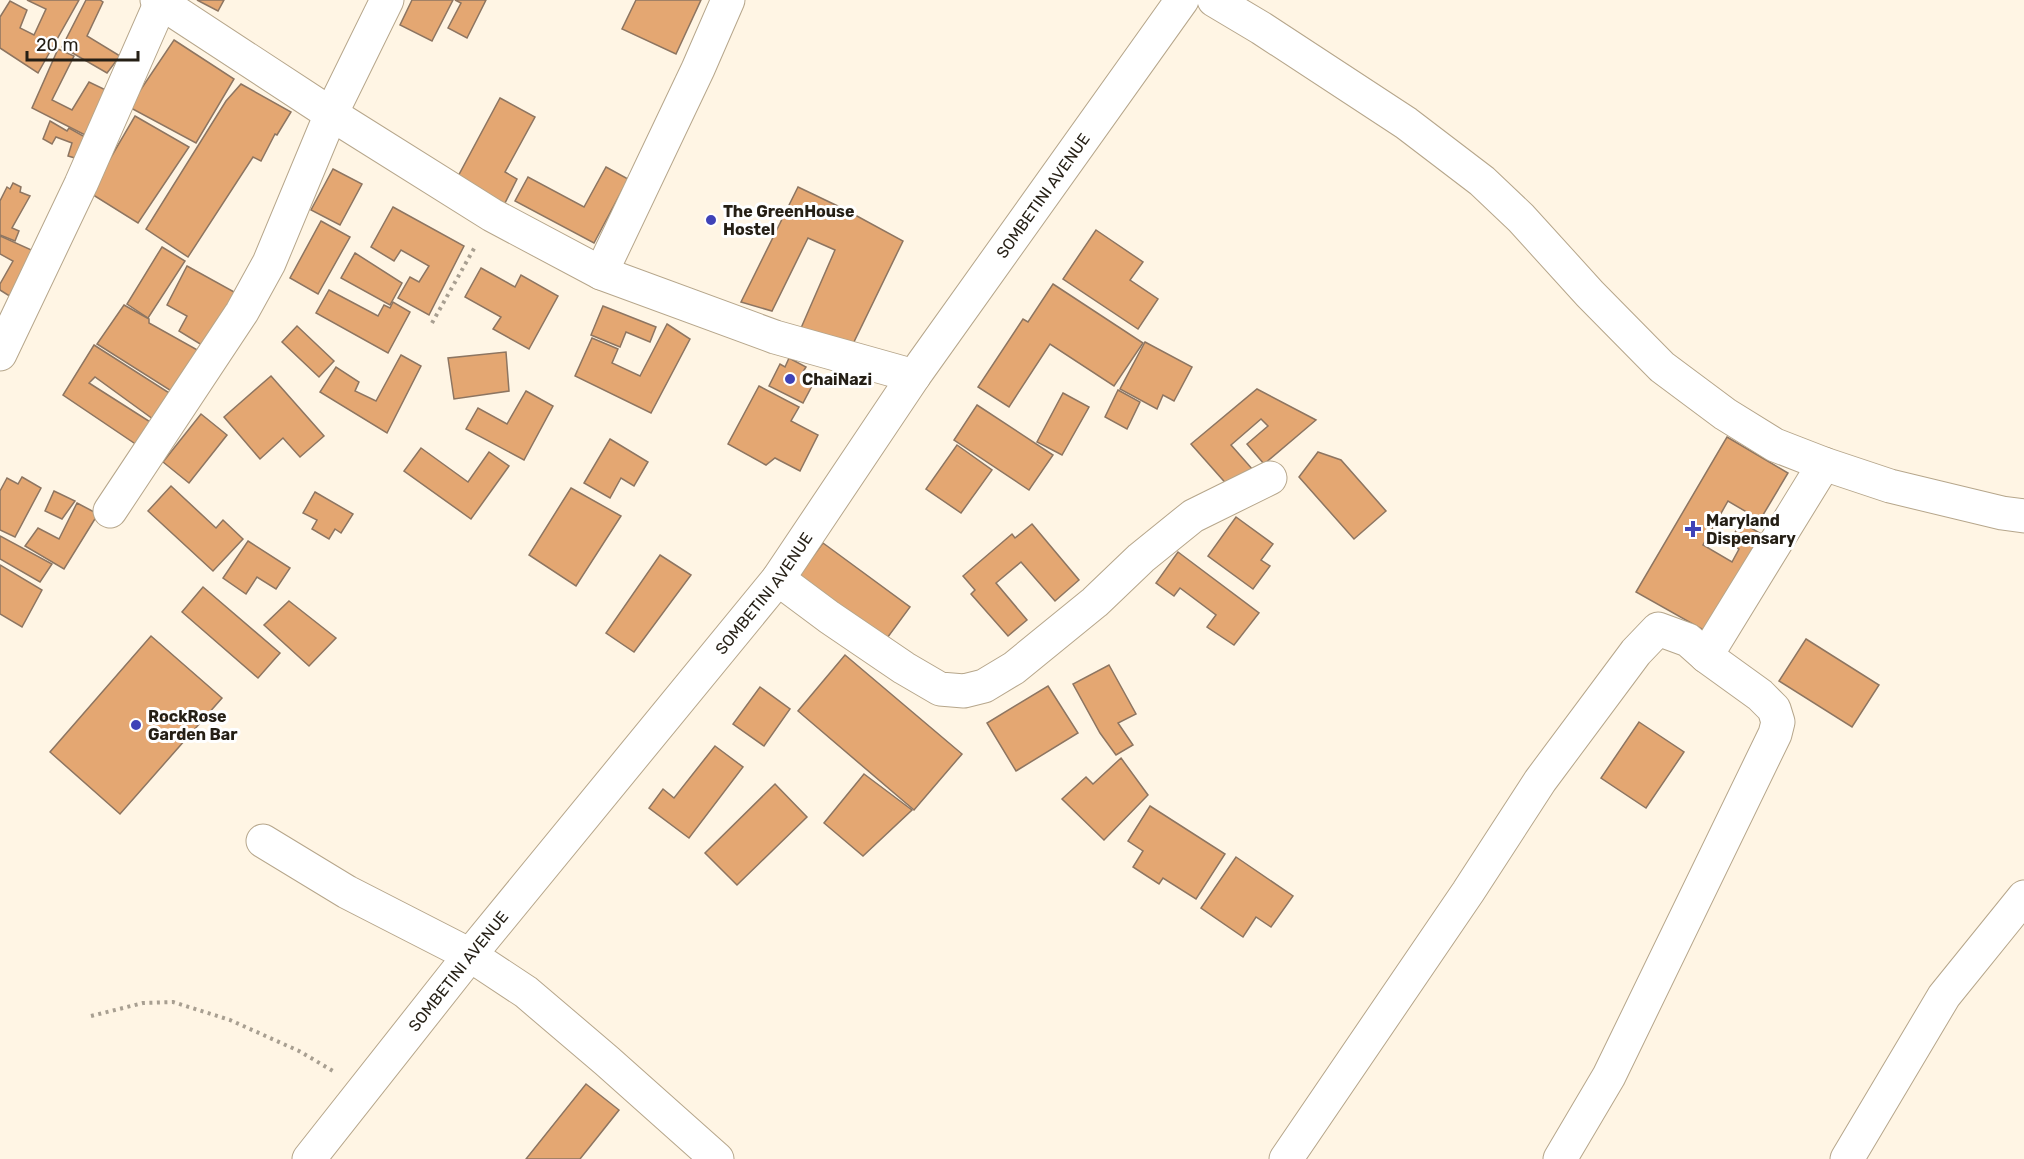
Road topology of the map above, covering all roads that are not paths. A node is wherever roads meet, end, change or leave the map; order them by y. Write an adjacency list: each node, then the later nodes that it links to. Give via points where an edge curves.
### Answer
1 (387, 0): 6 (street)
2 (728, 0): 7 (street)
3 (1182, 0): 9 (street, SOMBETINI AVENUE)
4 (1214, 0): 10 (street, via 1406,123 1482,181 1671,373 1775,445)
5 (159, 1): 6 (street); 8 (street, via 81,184)
6 (331, 114): 7 (street, via 492,215); 12 (street, via 269,263 242,312)
7 (601, 273): 9 (street, via 775,337)
8 (0, 354)
9 (914, 376): 14 (street, SOMBETINI AVENUE)
10 (1824, 464): 13 (street, via 1890,486); 15 (street)
11 (1270, 478): 14 (street, via 1193,516 1014,668 984,686 964,691 940,689 904,668)
12 (110, 511)
13 (2024, 516)
14 (778, 579): 18 (street, SOMBETINI AVENUE)
15 (1706, 656): 21 (street, via 1688,640 1668,631 1658,629 1646,639 1540,781); 22 (street, via 1774,708 1778,722 1775,734 1609,1076)
16 (263, 841): 18 (street, via 347,892)
17 (2024, 897): 23 (street, via 1944,996)
18 (470, 955): 19 (street, SOMBETINI AVENUE); 20 (street, via 526,992)
19 (309, 1159)
20 (717, 1159)
21 (1286, 1159)
22 (1560, 1159)
23 (1847, 1159)

